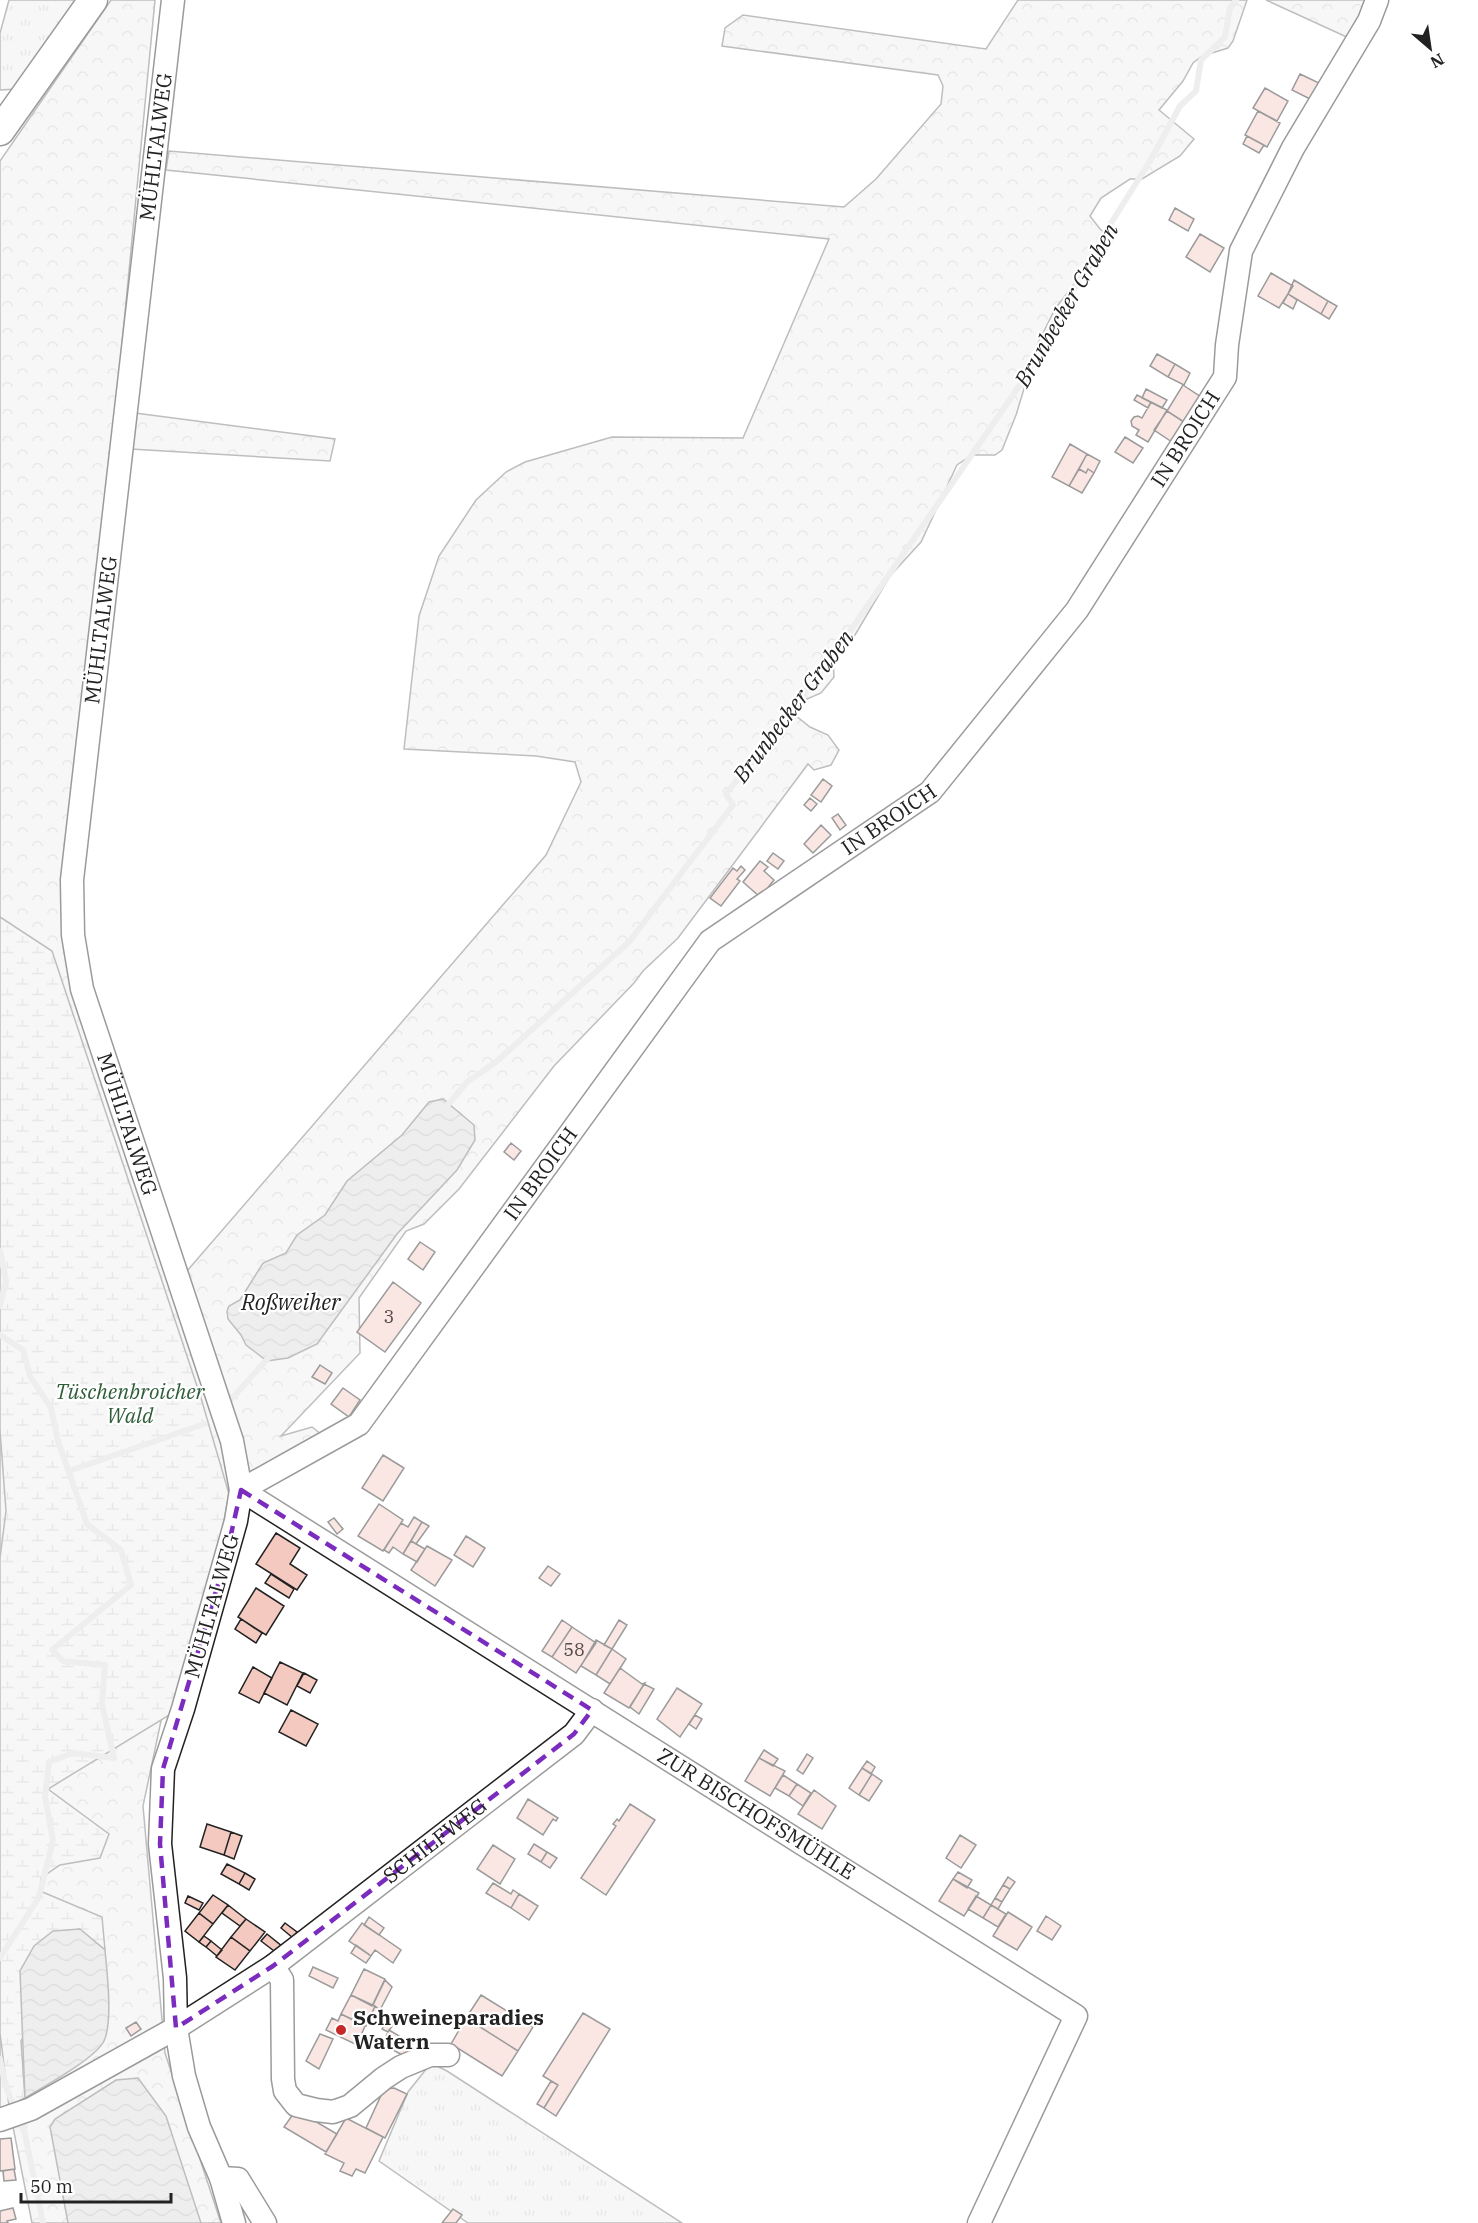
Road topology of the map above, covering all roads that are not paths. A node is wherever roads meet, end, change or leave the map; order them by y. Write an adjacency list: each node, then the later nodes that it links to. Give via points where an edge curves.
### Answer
1 (93, 0): 4 (main road)
2 (173, 0): 5 (street, MÜHLTALWEG, via 72,880 73,935 81,990 232,1441)
3 (1373, 10): 5 (street, IN BROICH, via 1293,148 1241,251 1226,377 1077,610 930,792 710,941 360,1424)
4 (3, 121)
5 (241, 1490): 6 (street, ZUR BISCHOFSMÜHLE); 8 (street, MÜHLTALWEG, via 225,1561 163,1769 160,1844 175,1978)
6 (592, 1710): 7 (street, SCHILFWEG, via 574,1734); 14 (street, ZUR BISCHOFSMÜHLE, via 1076,2016)
7 (273, 1966): 8 (street, SCHILFWEG); 9 (street, via 282,1980 283,2079 285,2091 296,2104 333,2112 350,2106 401,2067 430,2055)
8 (176, 2028): 10 (street, SCHILFWEG, via 31,2109); 11 (street, MÜHLTALWEG, via 199,2127)
9 (448, 2055)
10 (4, 2119)
11 (221, 2178): 12 (street, MÜHLTALWEG); 13 (street, via 238,2179)
12 (234, 2223)
13 (265, 2223)
14 (979, 2223)

